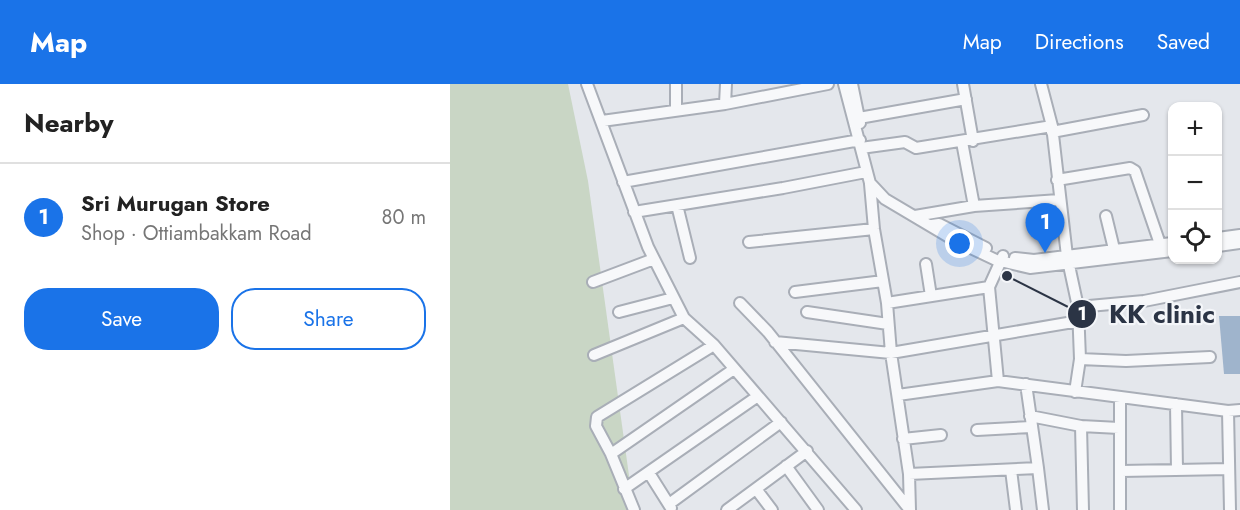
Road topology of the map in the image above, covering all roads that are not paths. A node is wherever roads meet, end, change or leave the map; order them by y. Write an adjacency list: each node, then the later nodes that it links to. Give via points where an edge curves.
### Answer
1 (587, 84): 15 (street)
2 (676, 84): 12 (street)
3 (726, 84): 11 (street)
4 (828, 84): 9 (street)
5 (844, 84): 18 (street)
6 (852, 84): 14 (street)
7 (963, 84): 10 (street)
8 (1041, 84): 16 (street)
9 (793, 87): 11 (street)
10 (966, 99): 14 (street); 17 (street)
11 (725, 104): 12 (street)
12 (676, 110): 15 (street)
13 (1143, 115): 16 (street)
14 (859, 118): 18 (street)
15 (602, 121): 21 (street)
16 (1052, 129): 17 (street); 20 (street)
17 (968, 141): 18 (street, via 916,148 905,142); 25 (street)
18 (860, 142): 19 (street); 21 (street)
19 (866, 171): 22 (street); 24 (street)
20 (1057, 180): 23 (street); 35 (street, via 1130,168 1135,171)
21 (622, 182): 26 (street)
22 (870, 183): 27 (street, via 885,198); 29 (street)
23 (1059, 200): 25 (street); 42 (street)
24 (676, 205): 26 (street); 39 (street)
25 (974, 206): 27 (street)
26 (634, 212): 41 (street)
27 (915, 216): 40 (street, via 945,236)
28 (1106, 216): 37 (street)
29 (874, 229): 32 (street); 44 (street)
30 (1240, 235): 31 (street)
31 (1222, 237)
32 (749, 242)
33 (1168, 243): 35 (street)
34 (1240, 243): 36 (street)
35 (1160, 244): 37 (street)
36 (1222, 245)
37 (1114, 249): 42 (street)
38 (1168, 251): 42 (street)
39 (690, 258)
40 (1002, 258): 42 (street, via 1030,268); 47 (street)
41 (654, 259): 45 (street); 50 (street)
42 (1068, 260): 53 (street)
43 (926, 264): 49 (street)
44 (883, 281): 48 (street); 52 (street)
45 (593, 282)
46 (1240, 282): 53 (street, via 1144,301)
47 (989, 287): 49 (street); 59 (street)
48 (795, 291)
49 (931, 296): 52 (street)
50 (673, 298): 54 (street); 56 (street)
51 (740, 303): 60 (street)
52 (887, 303): 58 (street)
53 (1078, 307): 57 (street)
54 (619, 312)
55 (807, 312): 58 (street)
56 (684, 318): 61 (street); 63 (street)
57 (1079, 321): 59 (street); 65 (street)
58 (888, 324): 62 (street)
59 (995, 333): 62 (street); 67 (street)
60 (775, 342): 62 (street); 101 (street)
61 (714, 345): 66 (street); 84 (street, via 597,417 596,426)
62 (891, 353): 70 (street)
63 (594, 355)
64 (1210, 357): 65 (street)
65 (1080, 359): 69 (street)
66 (734, 369): 71 (street); 84 (street)
67 (998, 381): 68 (street); 70 (street)
68 (1026, 384): 69 (street); 77 (street)
69 (1075, 392): 72 (street)
70 (898, 395): 82 (street)
71 (758, 396): 76 (street); 91 (street)
72 (1120, 397): 73 (street); 79 (street)
73 (1176, 404): 75 (street); 89 (street)
74 (1240, 410): 75 (street)
75 (1228, 411): 87 (street)
76 (781, 422): 83 (street); 95 (street)
77 (1031, 422): 78 (street); 80 (street); 86 (street)
78 (1082, 426): 79 (street); 104 (street)
79 (1119, 428): 90 (street)
80 (977, 430)
81 (941, 435): 82 (street)
82 (903, 439): 92 (street)
83 (807, 451): 85 (street); 100 (street)
84 (611, 454): 93 (street)
85 (786, 466): 94 (street); 99 (street)
86 (1038, 468): 88 (street); 103 (street)
87 (1229, 469): 89 (street); 106 (street)
88 (1011, 470): 92 (street); 102 (street)
89 (1177, 470): 90 (street)
90 (1121, 471): 105 (street)
91 (649, 473): 93 (street); 95 (street)
92 (909, 474): 101 (street)
93 (624, 489): 96 (street)
94 (756, 489): 97 (street); 98 (street)
95 (671, 507)
96 (634, 510)
97 (727, 510)
98 (772, 510)
99 (819, 510)
100 (856, 510)
101 (910, 510)
102 (1016, 510)
103 (1043, 510)
104 (1083, 510)
105 (1120, 510)
106 (1230, 510)

